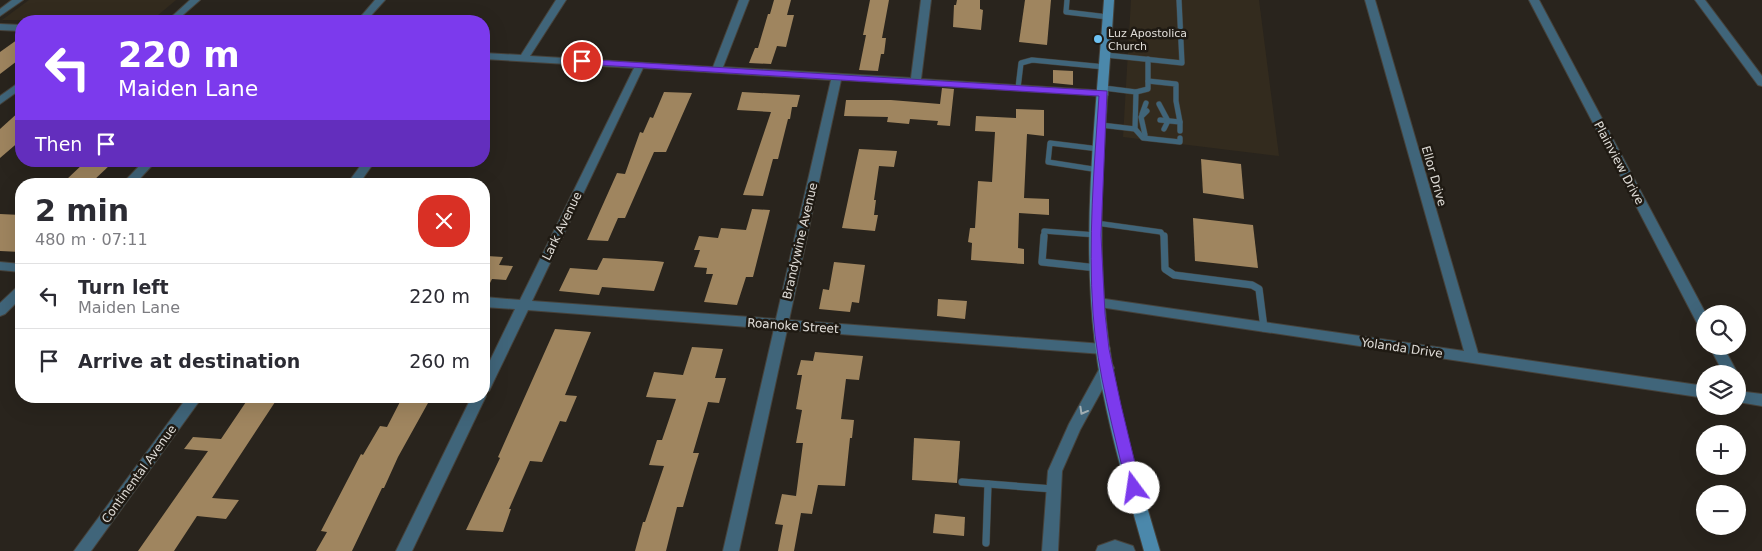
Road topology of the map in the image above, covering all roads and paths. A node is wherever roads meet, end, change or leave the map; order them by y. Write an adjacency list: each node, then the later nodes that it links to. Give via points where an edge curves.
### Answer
1 (18, 0): 13 (street)
2 (195, 0): 14 (street)
3 (380, 0): 15 (street)
4 (561, 0): 20 (street)
5 (744, 0): 24 (street)
6 (926, 0): 27 (street)
7 (1067, 0): 16 (lane, via 1066,12)
8 (1109, 0): 16 (main road)
9 (1179, 0): 21 (lane, via 1182,63)
10 (1370, 0): 68 (street, Ellor Drive)
11 (1534, 0): 63 (street, Plainview Drive)
12 (1700, 0): 28 (street)
13 (0, 13)
14 (178, 15)
15 (366, 15)
16 (1108, 17): 22 (main road)
17 (0, 27): 18 (street)
18 (15, 28)
19 (490, 56): 20 (street)
20 (524, 58): 23 (street)
21 (1148, 60): 22 (lane); 26 (lane)
22 (1106, 61): 29 (lane, via 1032,60 1020,63); 31 (main road)
23 (640, 65): 24 (street); 62 (street, Lark Avenue)
24 (717, 70): 25 (street)
25 (836, 78): 27 (street); 65 (street, Brandywine Avenue)
26 (1148, 81): 32 (lane, via 1148,89); 41 (lane, via 1176,84)
27 (916, 82): 29 (street)
28 (1762, 83)
29 (1018, 88): 31 (street)
30 (15, 89): 33 (street)
31 (1104, 91): 32 (lane); 42 (main road)
32 (1136, 92): 38 (lane)
33 (0, 101)
34 (1146, 103): 38 (lane)
35 (1159, 104): 40 (lane)
36 (1147, 111): 38 (lane)
37 (1160, 112): 40 (lane)
38 (1141, 117): 43 (lane); 45 (lane); 47 (lane)
39 (1160, 120): 40 (lane)
40 (1168, 121): 41 (lane); 44 (lane)
41 (1180, 122): 46 (lane)
42 (1101, 125): 45 (lane); 49 (main road)
43 (1146, 126)
44 (1162, 128)
45 (1135, 129): 48 (lane, via 1143,138 1180,142)
46 (1180, 131)
47 (1145, 135)
48 (1180, 138)
49 (1100, 150): 52 (main road); 52 (lane, via 1050,143 1048,162)
50 (144, 167): 53 (street)
51 (366, 167): 54 (street)
52 (1099, 170): 55 (main road)
53 (134, 178)
54 (358, 178)
55 (1096, 229): 58 (main road); 58 (lane, via 1044,231 1042,262); 66 (lane, via 1161,232 1164,236 1165,269 1174,275 1252,285 1258,289)
56 (0, 266): 57 (street)
57 (15, 267)
58 (1096, 268): 61 (main road)
59 (15, 296): 64 (street)
60 (490, 303): 62 (street, Roanoke Street)
61 (1098, 303): 66 (street, Yolanda Drive); 67 (main road)
62 (523, 306): 65 (street, Roanoke Street); 70 (street, Lark Avenue)
63 (1696, 308)
64 (0, 312)
65 (781, 325): 67 (street, Roanoke Street); 82 (street, Brandywine Avenue)
66 (1264, 328): 68 (street, Yolanda Drive)
67 (1103, 349): 69 (main road)
68 (1473, 359): 71 (street, Yolanda Drive)
69 (1107, 368): 78 (street, one-way to 78, via 1055,471); 86 (main road)
70 (490, 375)
71 (1696, 391)
72 (1746, 396): 73 (street)
73 (1762, 400)
74 (191, 403): 80 (street, Continental Avenue)
75 (476, 403): 81 (street)
76 (962, 482): 77 (lane)
77 (988, 484): 78 (lane); 79 (lane)
78 (1054, 489): 83 (street)
79 (986, 543)
80 (82, 551)
81 (404, 551)
82 (730, 551)
83 (1050, 551)
84 (1104, 551): 85 (street, via 1114,548)
85 (1127, 551)
86 (1152, 551)

